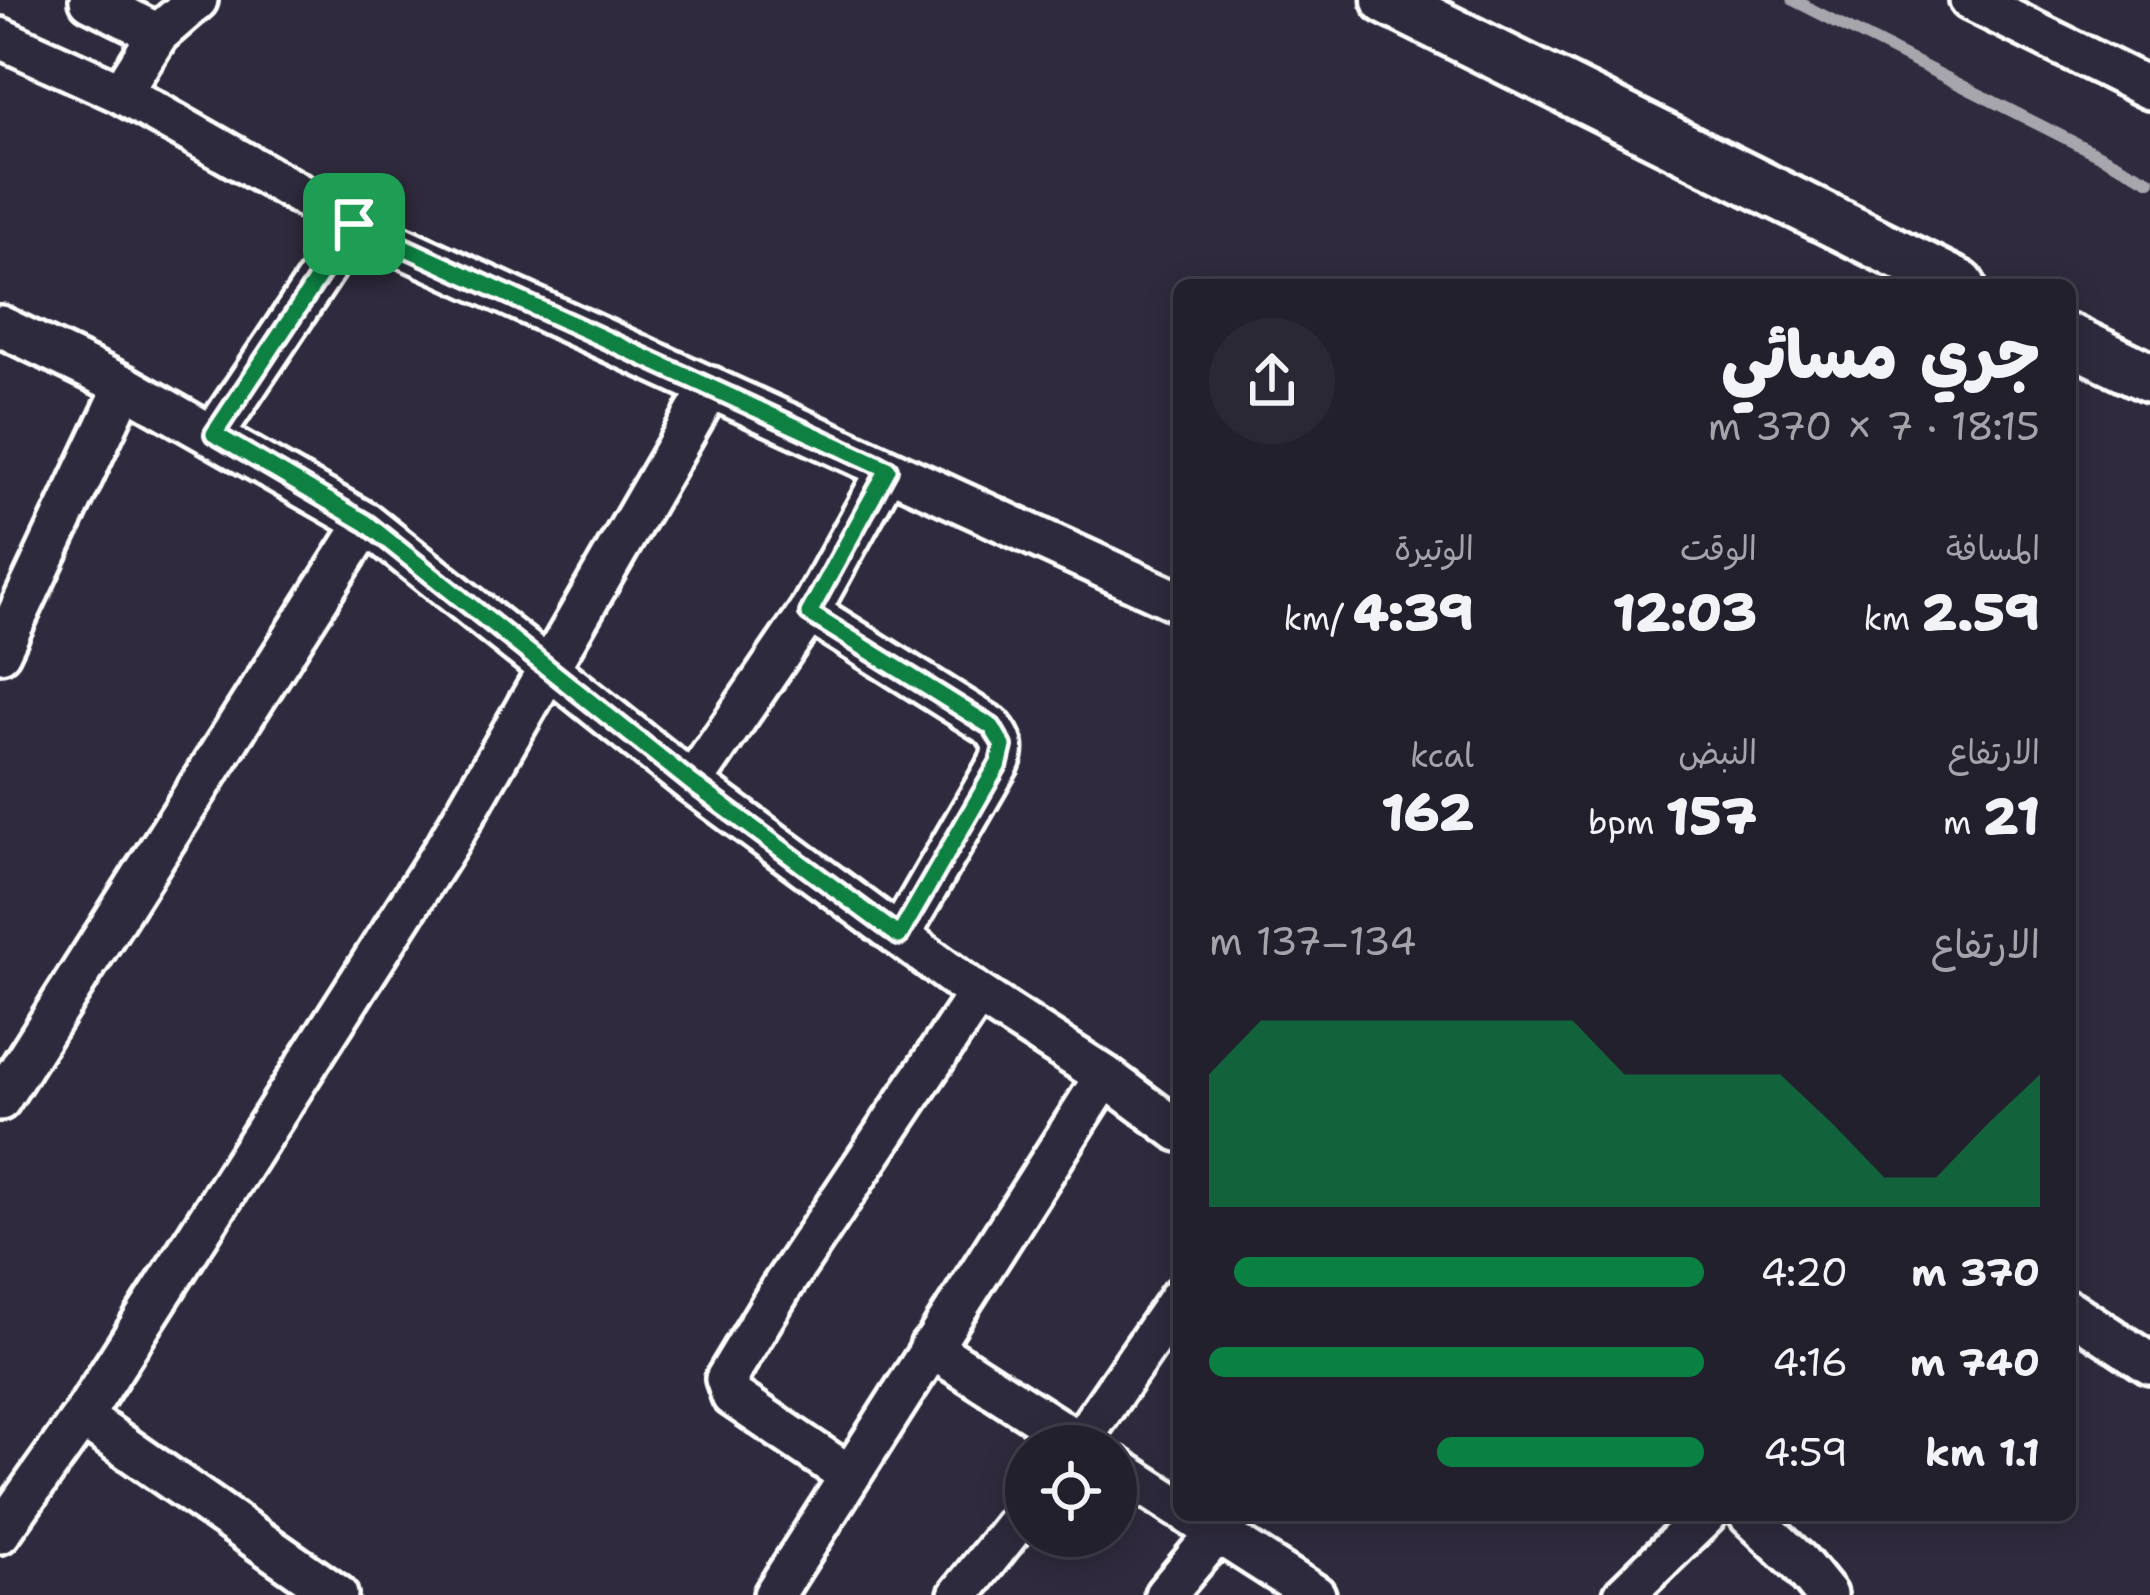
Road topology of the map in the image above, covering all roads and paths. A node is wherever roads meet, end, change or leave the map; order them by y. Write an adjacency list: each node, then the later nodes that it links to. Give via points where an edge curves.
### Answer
1 (90, 0): 5 (street)
2 (197, 0): 5 (street)
3 (1387, 0): 10 (street)
4 (1970, 0): 7 (street)
5 (158, 34): 8 (street)
6 (0, 38): 8 (street)
7 (2150, 89)
8 (121, 93): 9 (street)
9 (354, 224): 15 (street); 16 (street)
10 (1948, 279)
11 (0, 326): 14 (street)
12 (2076, 342): 13 (street)
13 (2150, 378)
14 (125, 386): 16 (street); 21 (street)
15 (711, 387): 17 (street); 22 (street)
16 (214, 434): 18 (street)
17 (888, 469): 19 (street); 20 (street)
18 (366, 523): 22 (street); 27 (street)
19 (1173, 599)
20 (809, 613): 23 (street); 24 (street, via 992,727 1003,746)
21 (0, 652)
22 (549, 668): 23 (street); 33 (street, via 448,843)
23 (692, 783): 24 (street)
24 (899, 936): 25 (street)
25 (977, 994): 26 (street); 36 (street, via 726,1379 731,1396)
26 (1105, 1076): 28 (street); 31 (street)
27 (0, 1100)
28 (1173, 1127)
29 (1173, 1307): 35 (street)
30 (2076, 1315): 32 (street)
31 (930, 1347): 34 (street); 36 (street)
32 (2150, 1364)
33 (82, 1417): 42 (street); 44 (street)
34 (1049, 1425)
35 (1093, 1425)
36 (850, 1476): 45 (street)
37 (1137, 1481): 38 (street)
38 (1173, 1504)
39 (1213, 1521): 47 (street); 48 (street)
40 (1700, 1521): 49 (street)
41 (1755, 1521): 50 (street)
42 (0, 1533)
43 (1005, 1537): 46 (street)
44 (337, 1595)
45 (774, 1595)
46 (959, 1595)
47 (1165, 1595)
48 (1315, 1595)
49 (1624, 1595)
50 (1826, 1595)

